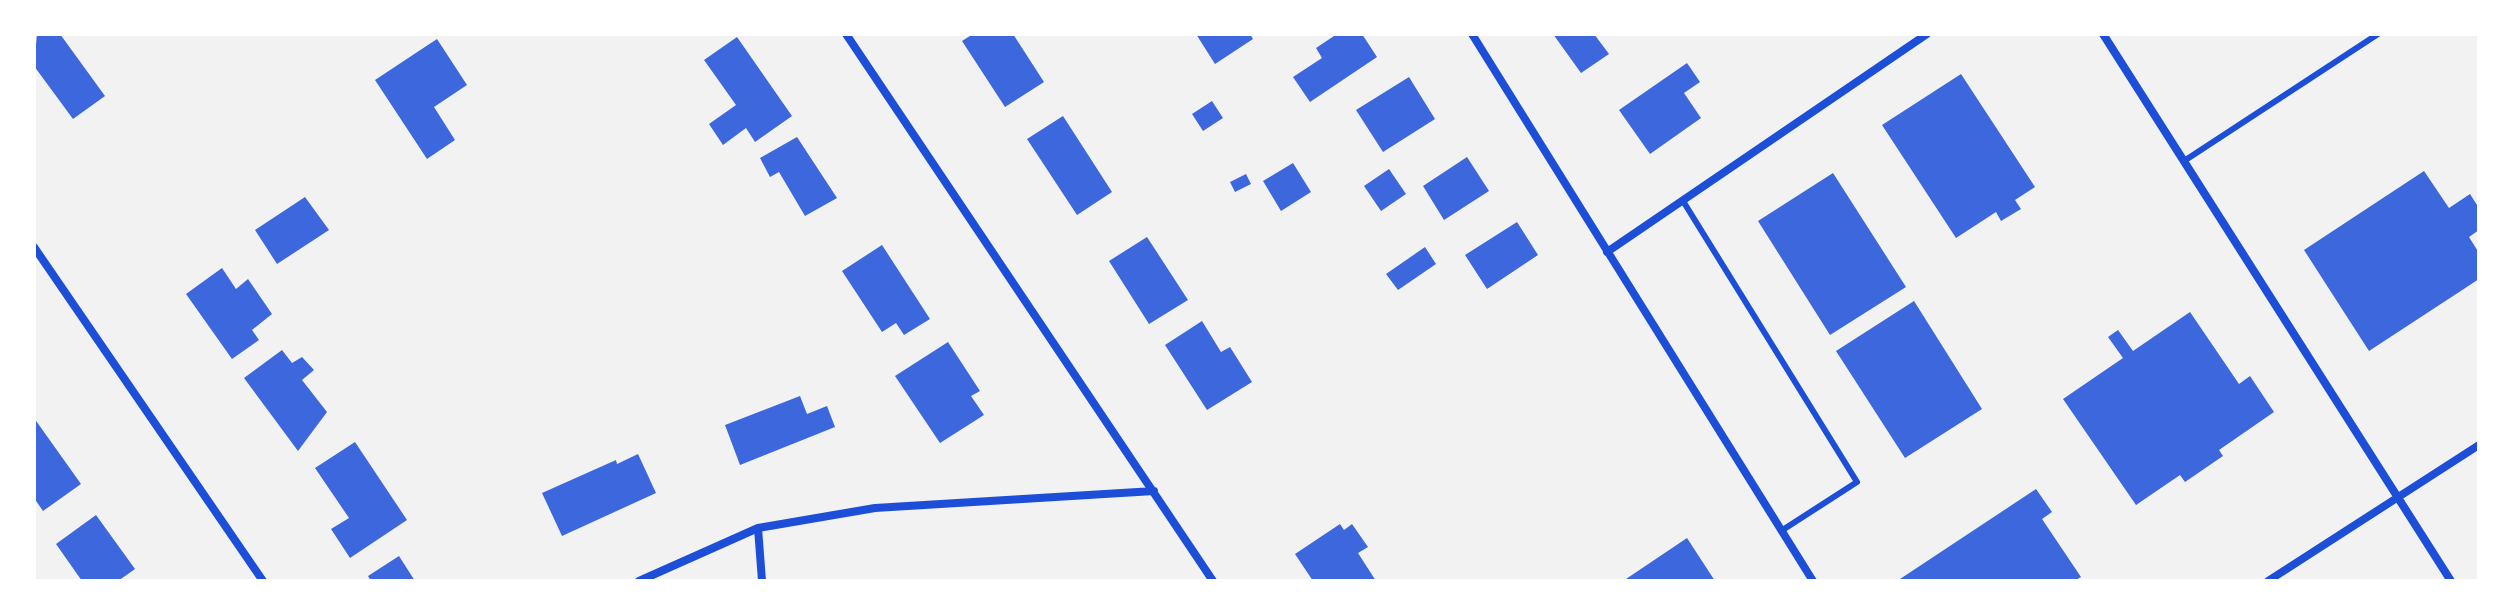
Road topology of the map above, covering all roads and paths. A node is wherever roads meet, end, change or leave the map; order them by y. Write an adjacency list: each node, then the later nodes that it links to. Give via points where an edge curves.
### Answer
1 (846, 34): 11 (street)
2 (1472, 34): 9 (street)
3 (1927, 34): 7 (street)
4 (2103, 34): 6 (street)
5 (2378, 34): 6 (lane)
6 (2184, 161): 12 (street)
7 (1683, 201): 9 (street); 14 (lane, via 1857,482)
8 (34, 247): 15 (street)
9 (1607, 252): 14 (street)
10 (2479, 445): 12 (street)
11 (1154, 491): 13 (street, via 875,508); 18 (street)
12 (2399, 497): 20 (street); 21 (street)
13 (758, 528): 16 (street); 17 (street)
14 (1781, 531): 19 (street)
15 (263, 581)
16 (639, 581)
17 (762, 581)
18 (1213, 581)
19 (1813, 581)
20 (2268, 581)
21 (2451, 581)

